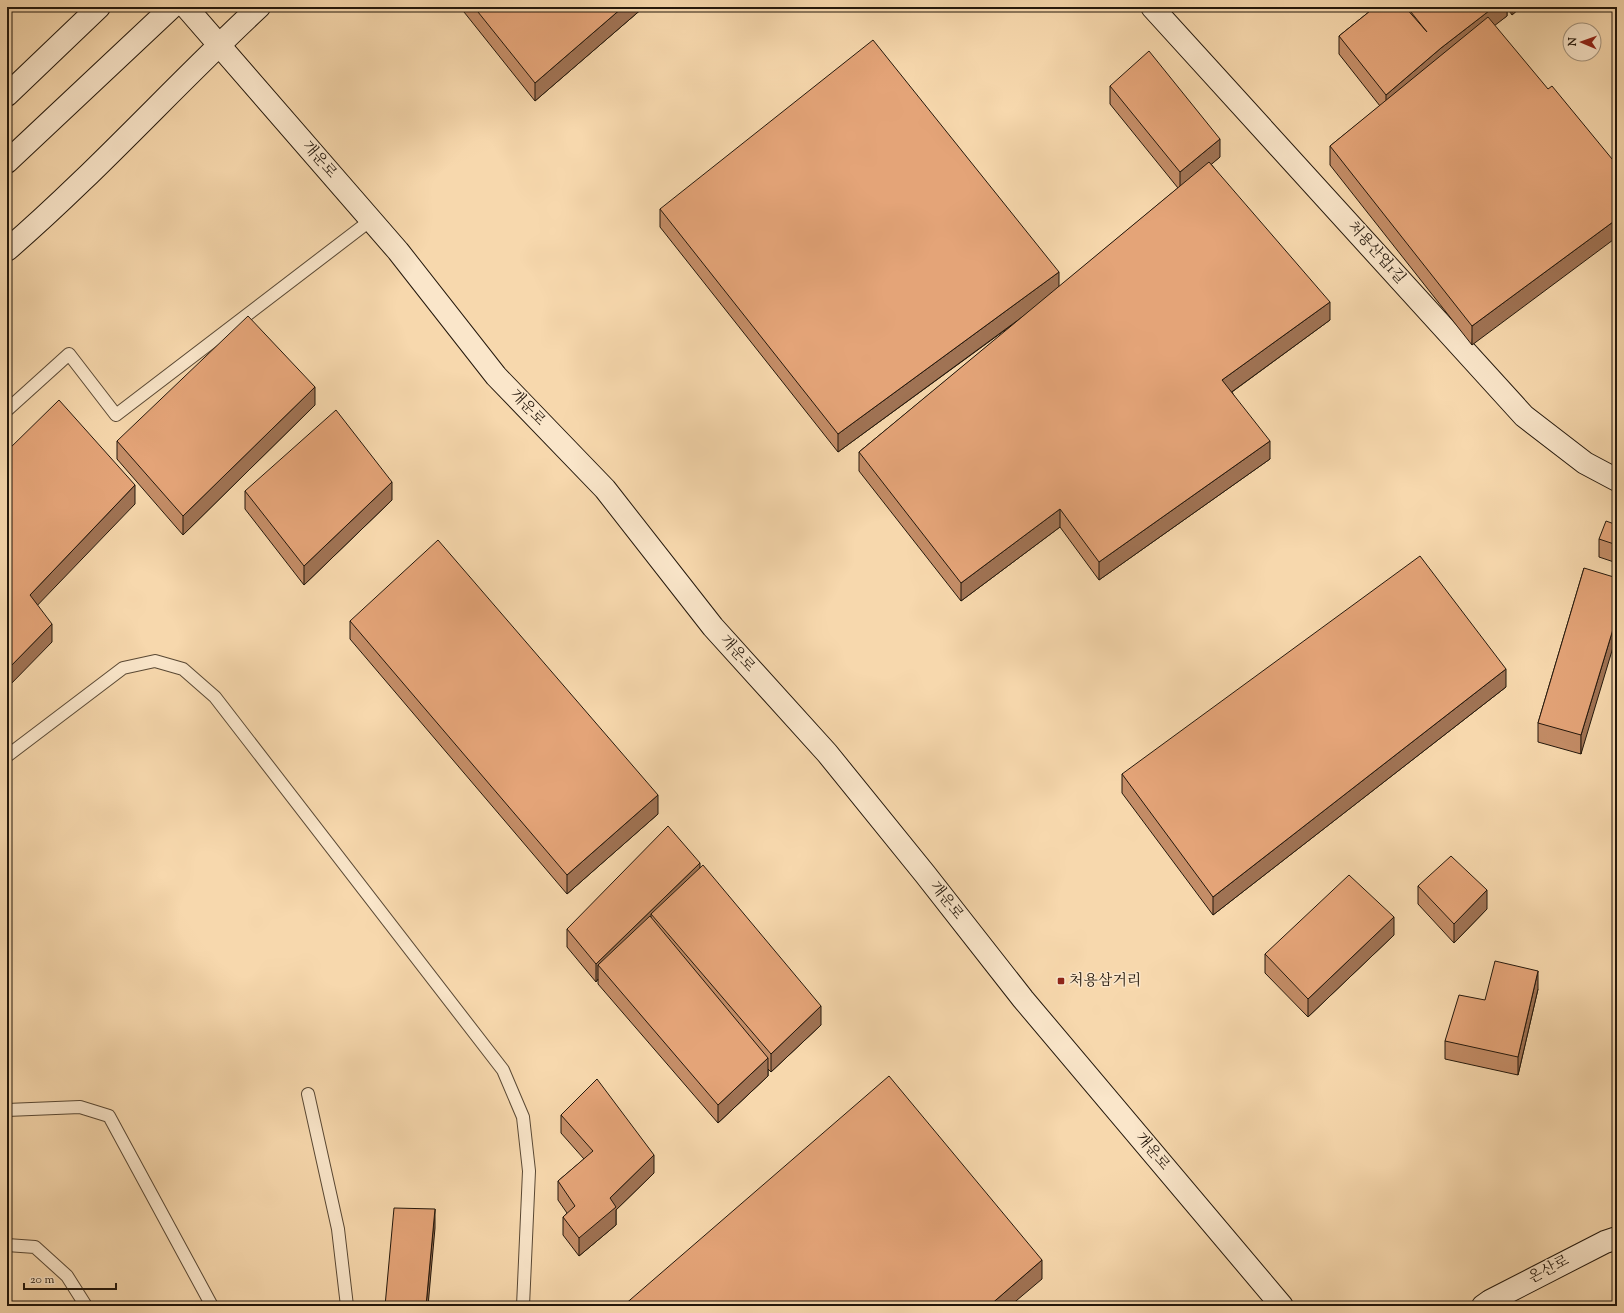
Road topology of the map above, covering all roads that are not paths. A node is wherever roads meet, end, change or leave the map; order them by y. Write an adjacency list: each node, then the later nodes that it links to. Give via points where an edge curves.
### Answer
1 (99, 7): 7 (main road)
2 (172, 7): 8 (main road)
3 (186, 7): 6 (main road, 개운로)
4 (259, 7): 6 (main road)
5 (1152, 7): 12 (main road, 처용산업1길, via 1524,416 1585,463)
6 (219, 44): 9 (main road, 개운로); 10 (main road, via 40,222)
7 (7, 95)
8 (7, 162)
9 (371, 220): 11 (lane, via 116,415 69,354); 22 (main road, 개운로, via 496,376 605,489 713,627 827,753 1023,999)
10 (7, 250)
11 (7, 410)
12 (1617, 480)
13 (7, 756): 21 (lane, via 123,668 155,661 183,669 215,697 503,1070 523,1117 530,1171)
14 (308, 1094): 20 (lane, via 338,1229)
15 (7, 1110): 19 (lane, via 80,1107 109,1116)
16 (1617, 1238): 23 (main road, 온산로)
17 (7, 1245): 18 (lane, via 35,1247 67,1276)
18 (86, 1306)
19 (212, 1306)
20 (347, 1306)
21 (523, 1306)
22 (1282, 1306)
23 (1483, 1306)

